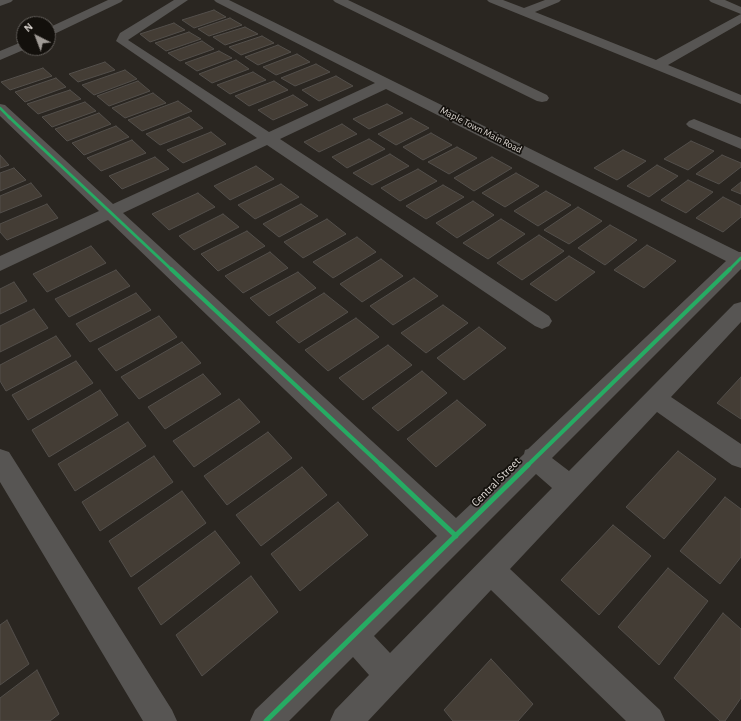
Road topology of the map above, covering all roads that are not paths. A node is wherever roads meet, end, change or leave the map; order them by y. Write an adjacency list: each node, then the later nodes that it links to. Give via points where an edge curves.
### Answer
1 (7, 0): 10 (street)
2 (117, 0): 15 (street)
3 (182, 0): 24 (street, via 124,36 122,41)
4 (220, 0): 19 (street, Maple Town Main Road)
5 (339, 0): 11 (street)
6 (369, 0): 11 (street)
7 (493, 0): 13 (street)
8 (554, 0): 13 (street)
9 (715, 0): 12 (street)
10 (0, 3)
11 (352, 6): 20 (street)
12 (741, 11)
13 (525, 12): 18 (street)
14 (741, 18): 18 (street)
15 (56, 29)
16 (16, 48): 17 (street)
17 (0, 56)
18 (657, 65): 21 (street)
19 (387, 83): 24 (street); 27 (street, Maple Town Main Road)
20 (542, 98)
21 (741, 100)
22 (0, 108): 26 (street)
23 (694, 124): 25 (street)
24 (268, 139): 26 (street); 30 (street)
25 (741, 144)
26 (110, 213): 28 (street); 36 (street)
27 (740, 260): 33 (street, Central Street)
28 (0, 264)
29 (741, 309): 31 (street)
30 (542, 321)
31 (655, 399): 32 (street); 35 (street)
32 (741, 457)
33 (534, 458): 35 (street); 36 (street, Central Street)
34 (0, 460): 40 (street)
35 (570, 487): 37 (street)
36 (456, 536): 38 (street, Central Street)
37 (490, 570): 39 (street); 43 (street)
38 (354, 636): 39 (street); 41 (street, Central Street)
39 (390, 676): 42 (street)
40 (161, 721)
41 (266, 721)
42 (346, 721)
43 (649, 721)

